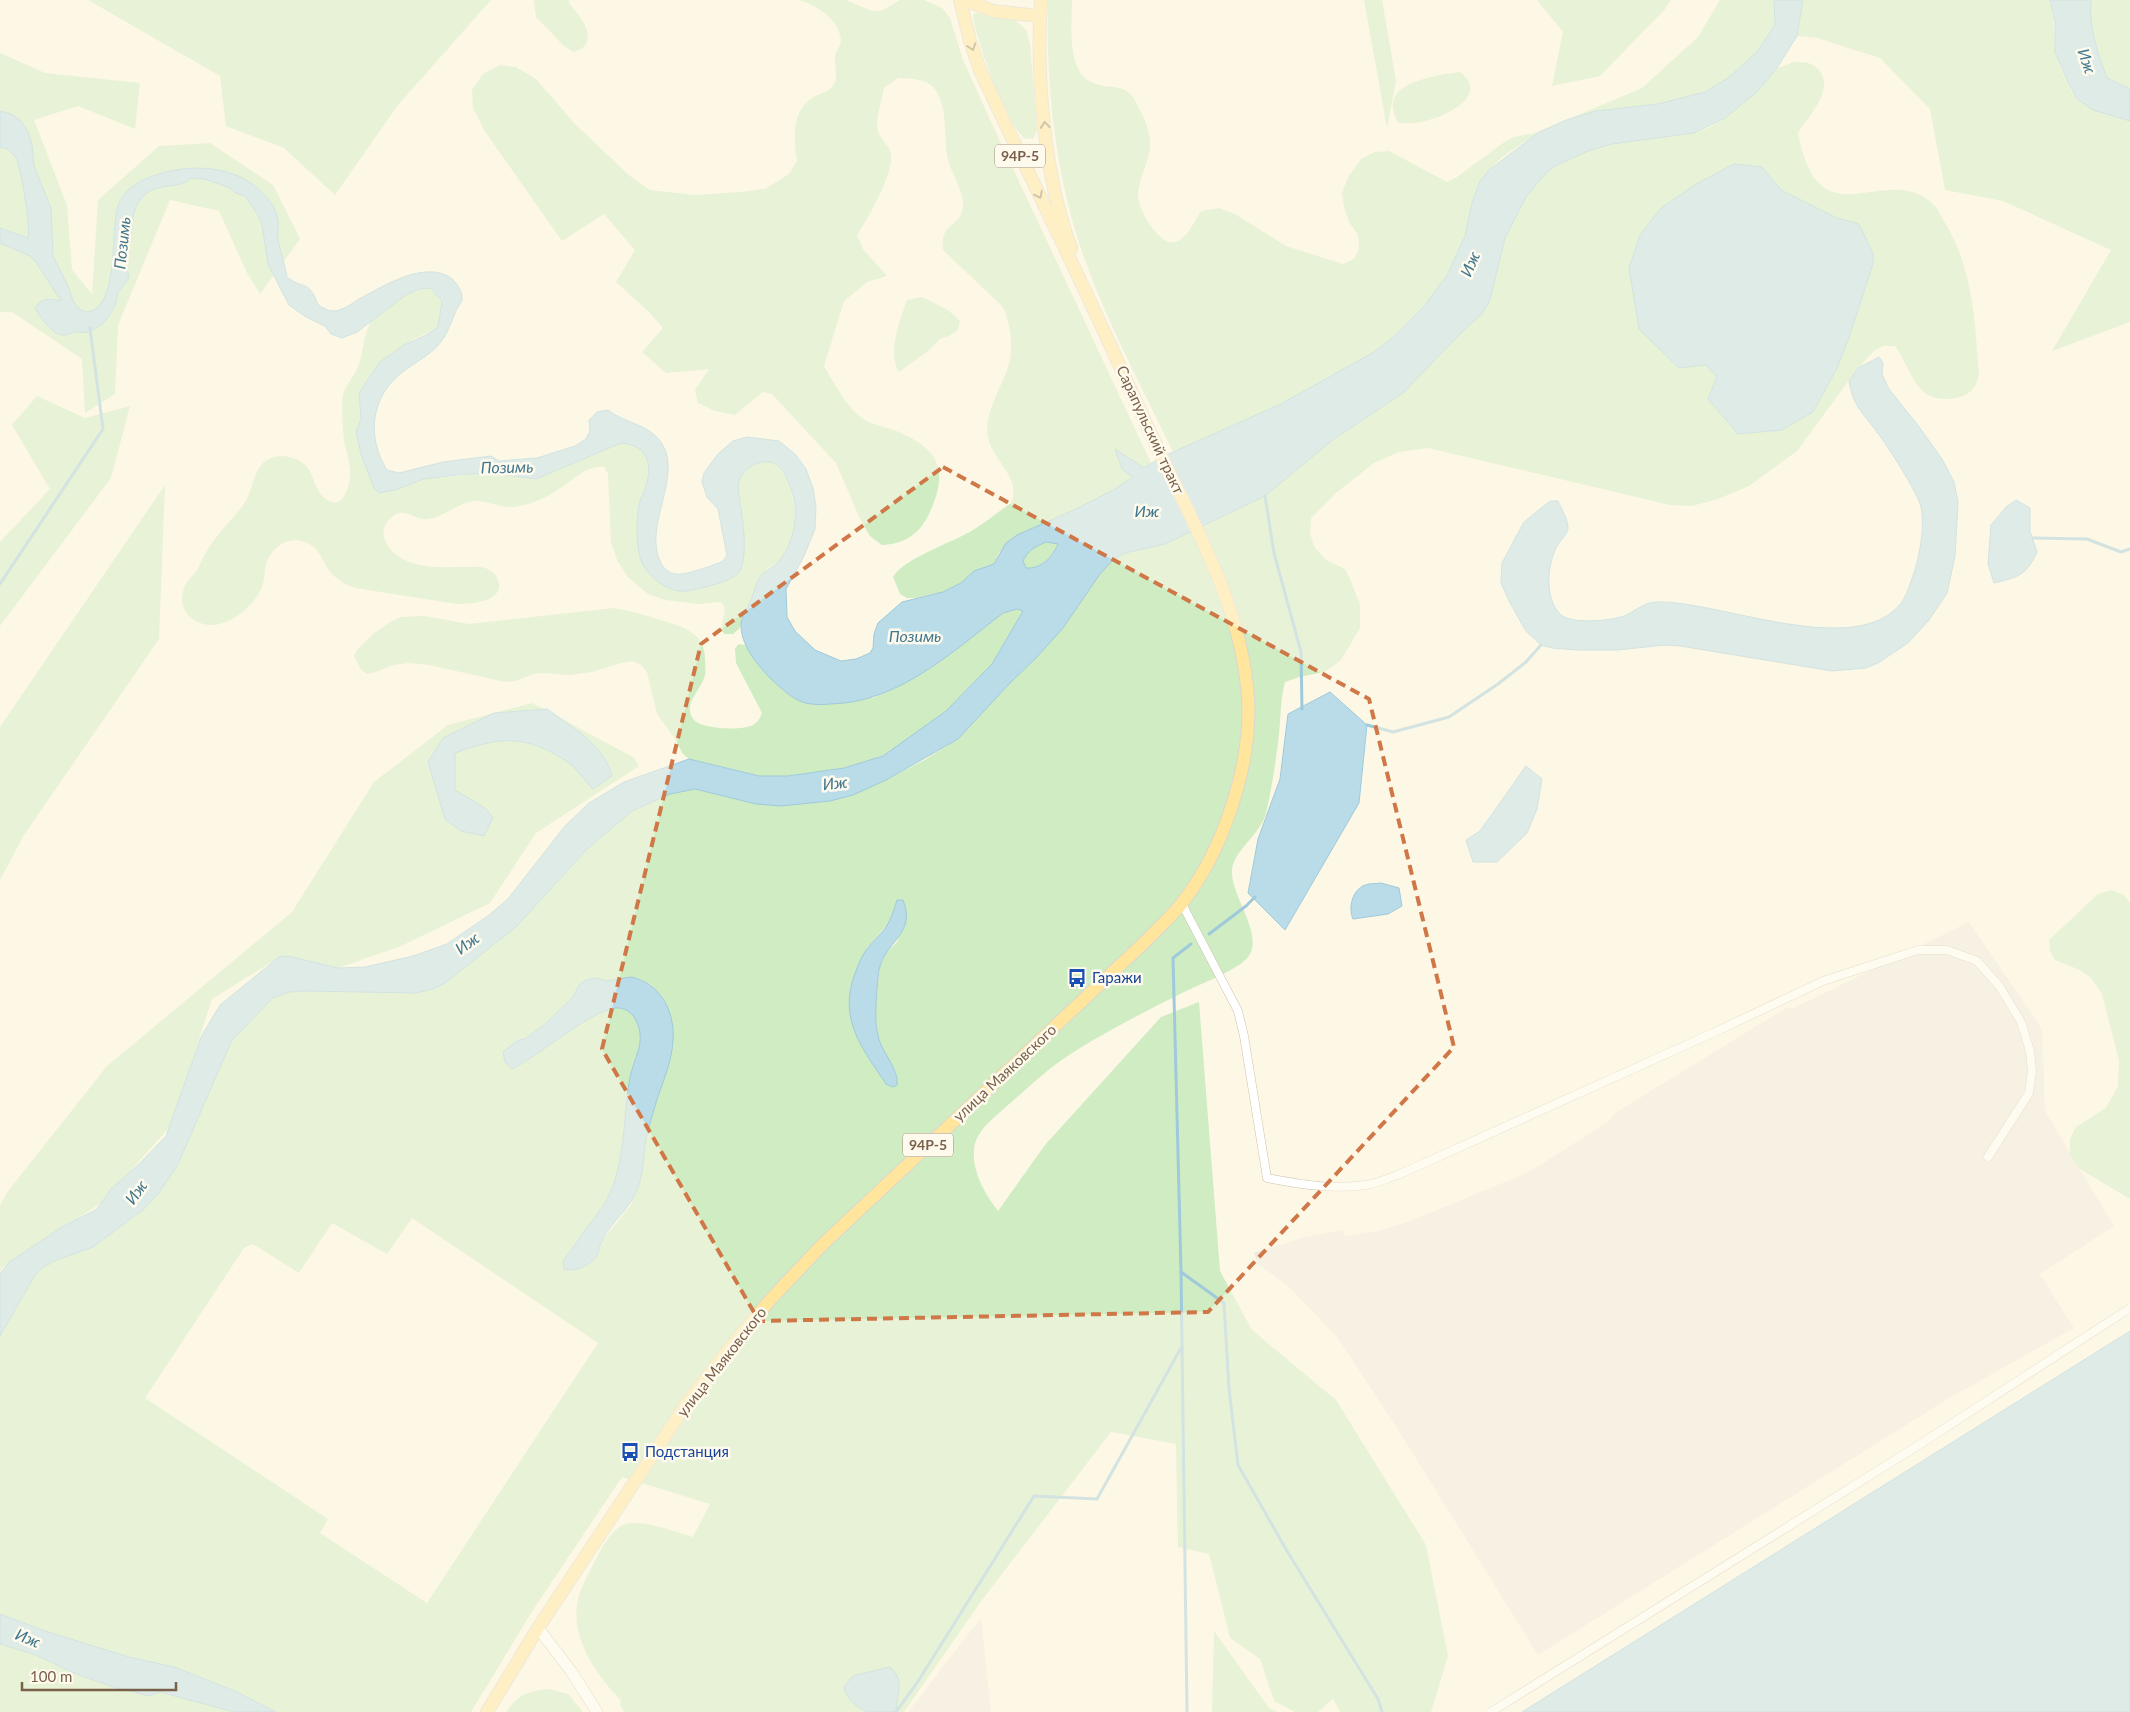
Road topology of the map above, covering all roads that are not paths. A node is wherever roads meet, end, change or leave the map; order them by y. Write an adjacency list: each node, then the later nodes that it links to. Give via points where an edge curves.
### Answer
1 (960, 0): 5 (main road, Сарапульский тракт / 94Р-5, one-way to 5, via 980,70)
2 (965, 0): 4 (main road, via 993,12)
3 (1041, 0): 4 (main road, Сарапульский тракт / 94Р-5)
4 (1040, 16): 5 (main road, Сарапульский тракт / 94Р-5, one-way to 4, via 1070,244 1046,141)
5 (1093, 307): 6 (main road, Сарапульский тракт / 94Р-5)
6 (1207, 552): 7 (main road, улица Маяковского / 94Р-5, via 1229,608 1243,660 1248,698 1247,741 1230,815 1202,873)
7 (1182, 904): 8 (street, via 1238,1011 1267,1178 1333,1187 1366,1185 1398,1175 1823,981 1918,950 1948,950 1977,961 2000,986 2021,1022 2030,1051 2029,1093); 10 (main road, улица Маяковского / 94Р-5, via 822,1245 771,1299 685,1406)
8 (1988, 1157)
9 (2130, 1308): 13 (street, via 1922,1443)
10 (538, 1628): 11 (main road, улица Маяковского / 94Р-5); 12 (main road, via 571,1670)
11 (487, 1712)
12 (597, 1712)
13 (1492, 1712)

